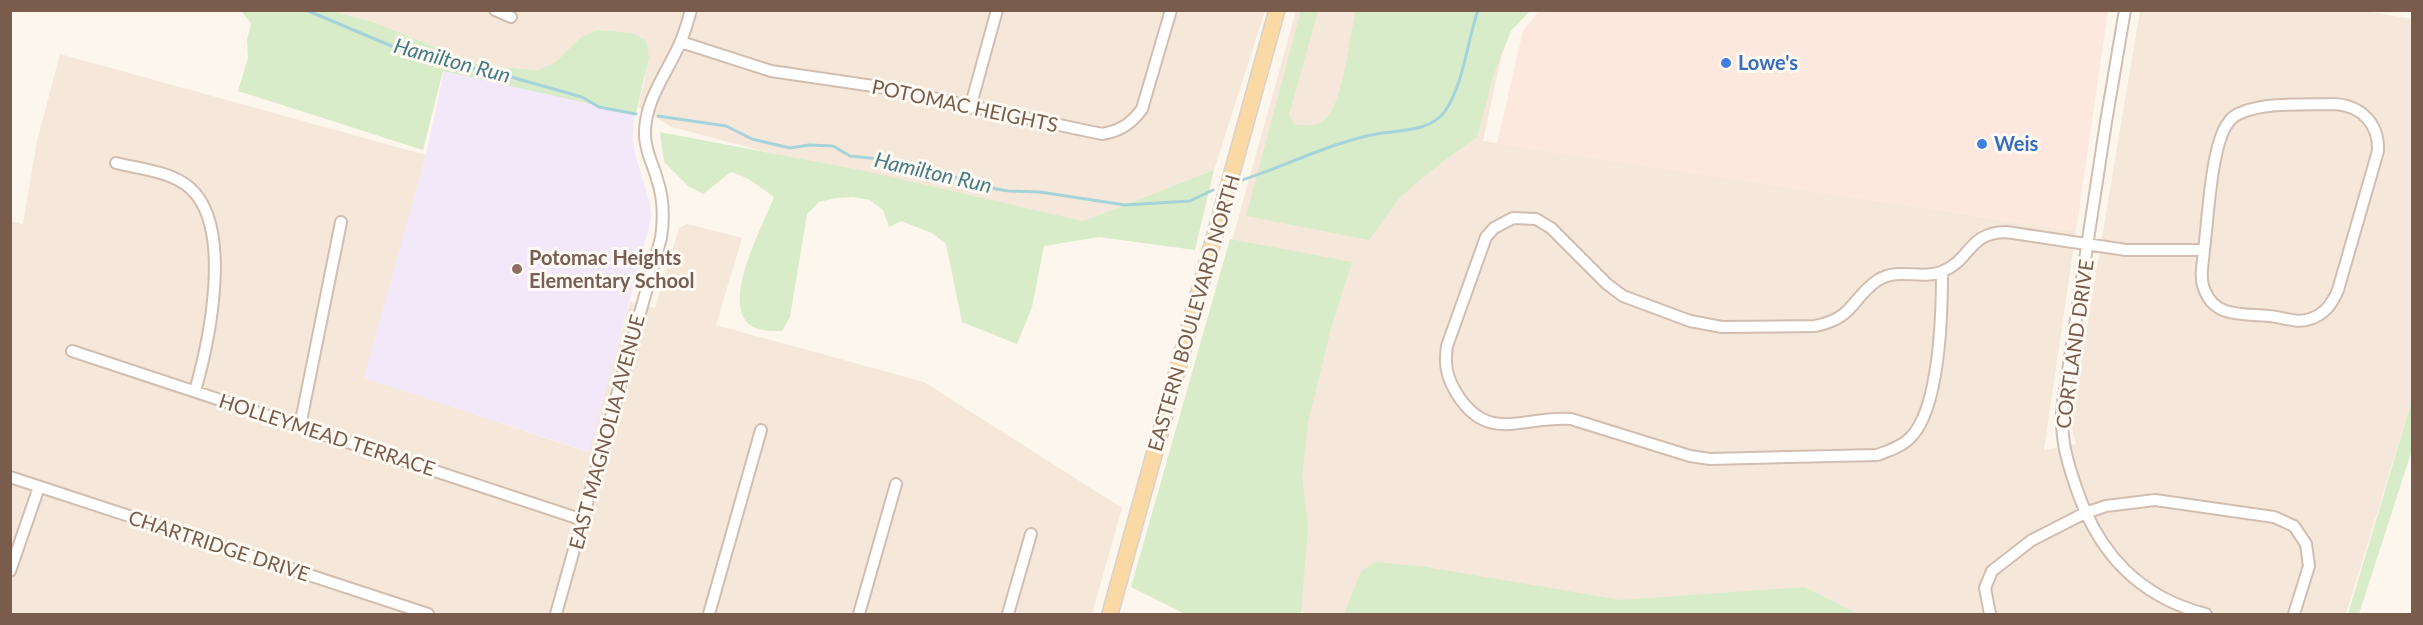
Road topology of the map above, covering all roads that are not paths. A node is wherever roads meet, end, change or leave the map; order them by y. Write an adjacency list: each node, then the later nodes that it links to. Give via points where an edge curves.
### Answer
1 (495, 10): 7 (street)
2 (691, 10): 8 (street, EAST MAGNOLIA AVENUE)
3 (997, 10): 9 (street)
4 (1170, 10): 9 (street, POTOMAC HEIGHTS, via 1144,103 1135,120 1125,127 1102,134 1090,133)
5 (1277, 10): 31 (main road, EASTERN BOULEVARD NORTH)
6 (2126, 10): 12 (street, CORTLAND DRIVE)
7 (511, 17)
8 (681, 42): 9 (street, POTOMAC HEIGHTS, via 771,71 880,87); 23 (street, EAST MAGNOLIA AVENUE, via 645,120 648,156 663,201 661,238)
9 (970, 108)
10 (116, 163): 16 (street, via 180,181 190,188 205,210 213,248 214,300)
11 (341, 222): 17 (street)
12 (2088, 245): 13 (street, via 2126,250); 14 (street, via 2006,232 1988,234 1978,239 1959,262); 22 (street, CORTLAND DRIVE, via 2061,429 2066,459)
13 (2204, 250): 13 (street, via 2205,292 2229,313 2301,321 2328,308 2338,290 2378,151 2377,132 2369,119 2347,105 2335,104 2264,107 2235,116 2223,131 2216,154)
14 (1942, 272): 14 (street, via 1888,275 1829,323 1705,325 1623,296 1543,222 1513,218 1494,228 1480,248 1445,362 1450,384 1461,401 1481,420 1490,423 1571,419 1710,459 1877,455 1910,438 1926,414 1942,316)
15 (72, 351): 16 (street, HOLLEYMEAD TERRACE)
16 (195, 391): 17 (street, HOLLEYMEAD TERRACE)
17 (300, 426): 23 (street, HOLLEYMEAD TERRACE)
18 (761, 430): 28 (street)
19 (10, 477): 21 (street, CHARTRIDGE DRIVE)
20 (896, 484): 29 (street)
21 (39, 487): 25 (street); 26 (street, CHARTRIDGE DRIVE)
22 (2085, 513): 32 (street, via 2041,535 1992,571 1985,588); 33 (street, CORTLAND DRIVE, via 2107,551 2136,580 2172,603); 34 (street, via 2106,506 2155,500 2284,520 2301,534 2308,554)
23 (583, 520): 27 (street, EAST MAGNOLIA AVENUE)
24 (1031, 534): 30 (street)
25 (10, 571)
26 (428, 615)
27 (556, 615)
28 (709, 615)
29 (859, 615)
30 (1008, 615)
31 (1110, 615)
32 (1990, 615)
33 (2206, 615)
34 (2294, 615)

